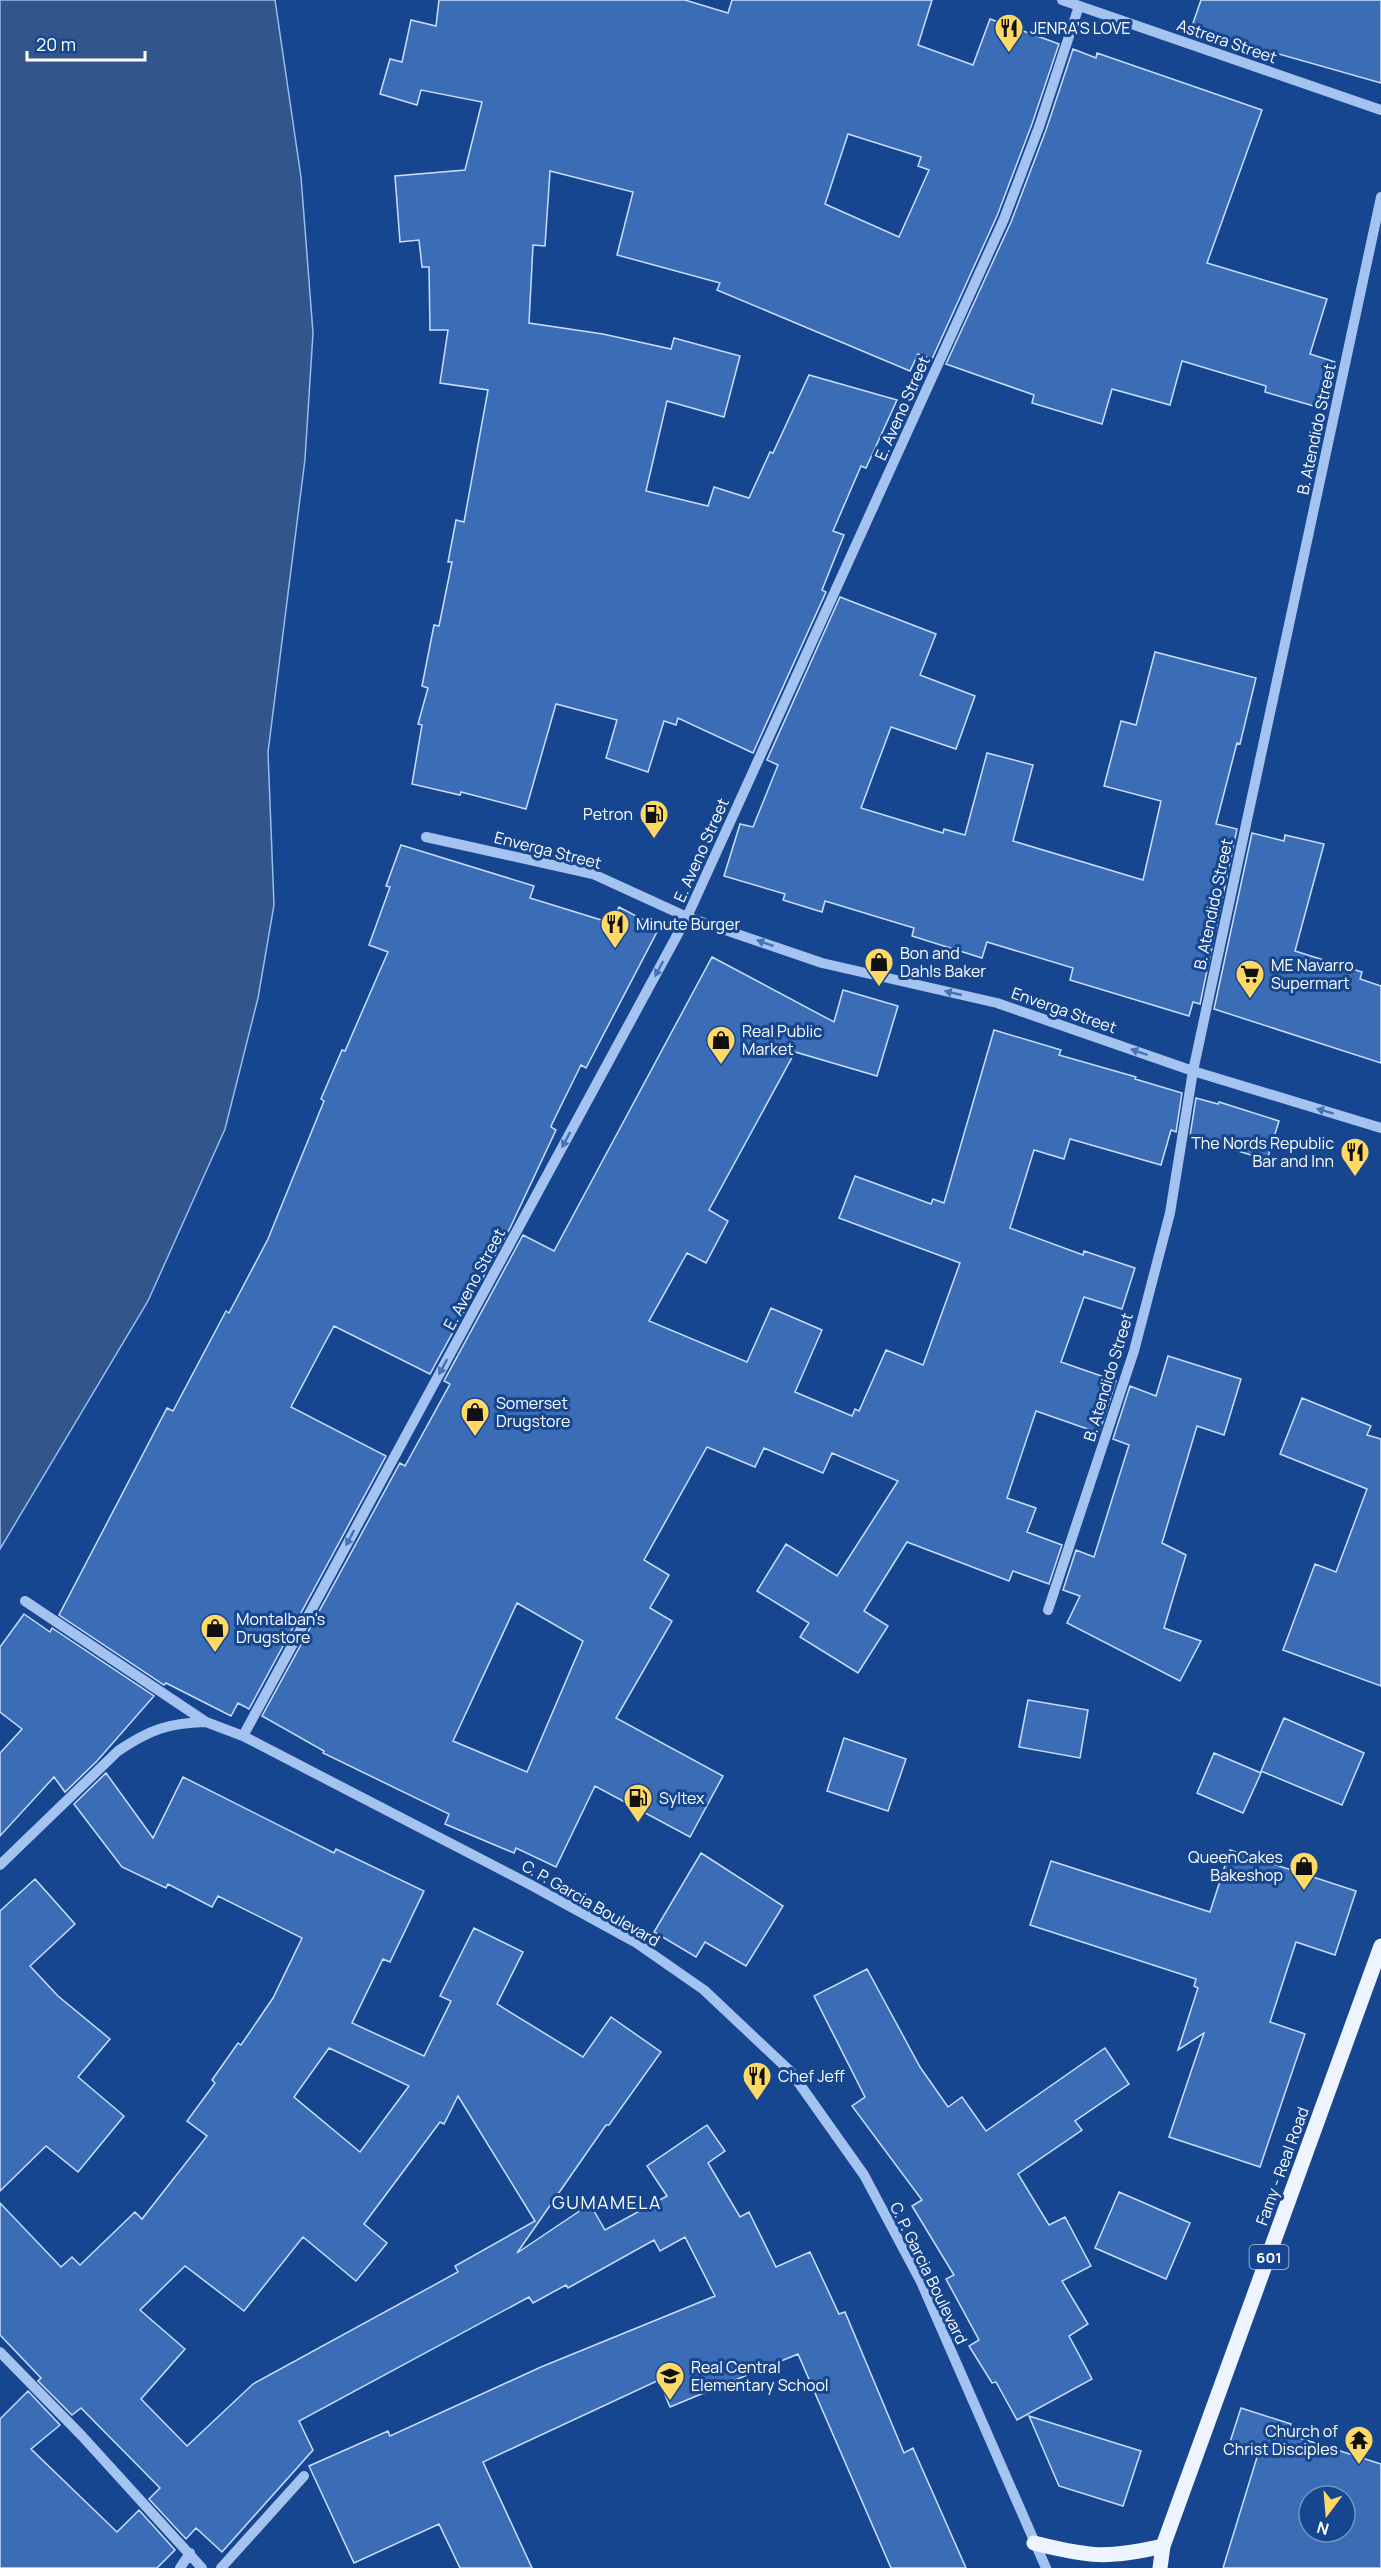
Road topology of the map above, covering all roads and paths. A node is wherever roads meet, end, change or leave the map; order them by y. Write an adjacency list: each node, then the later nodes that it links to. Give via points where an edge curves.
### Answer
1 (1062, 0): 2 (street, Astrera Street)
2 (1079, 6): 3 (street, Astrera Street); 6 (street, E. Aveno Street, via 1004,219)
3 (1381, 110)
4 (1381, 197): 7 (street, B. Atendido Street)
5 (426, 837): 6 (street, Enverga Street, via 592,874)
6 (687, 917): 7 (street, Enverga Street, one-way to 6, via 997,1003 822,963); 12 (street, E. Aveno Street, one-way to 12)
7 (1193, 1071): 8 (street, Enverga Street, one-way to 7); 10 (street, B. Atendido Street, via 1170,1213 1134,1351)
8 (1381, 1128)
9 (25, 1601): 11 (street)
10 (1048, 1610)
11 (206, 1722): 12 (street, C. P. Garcia Boulevard); 13 (street, via 160,1728 118,1751)
12 (243, 1736): 17 (street, C. P. Garcia Boulevard, via 635,1942 704,1990 791,2072 864,2175 921,2282)
13 (0, 1865)
14 (1381, 1946): 18 (main road, Famy - Real Road / 601)
15 (0, 2352): 19 (street)
16 (304, 2476): 22 (street)
17 (1034, 2543): 18 (main road, via 1105,2556); 23 (street, C. P. Garcia Boulevard)
18 (1163, 2546): 24 (main road, Famy - Real Road / 601)
19 (190, 2553): 20 (street); 21 (street)
20 (180, 2568)
21 (202, 2568)
22 (221, 2568)
23 (1046, 2568)
24 (1160, 2568)

